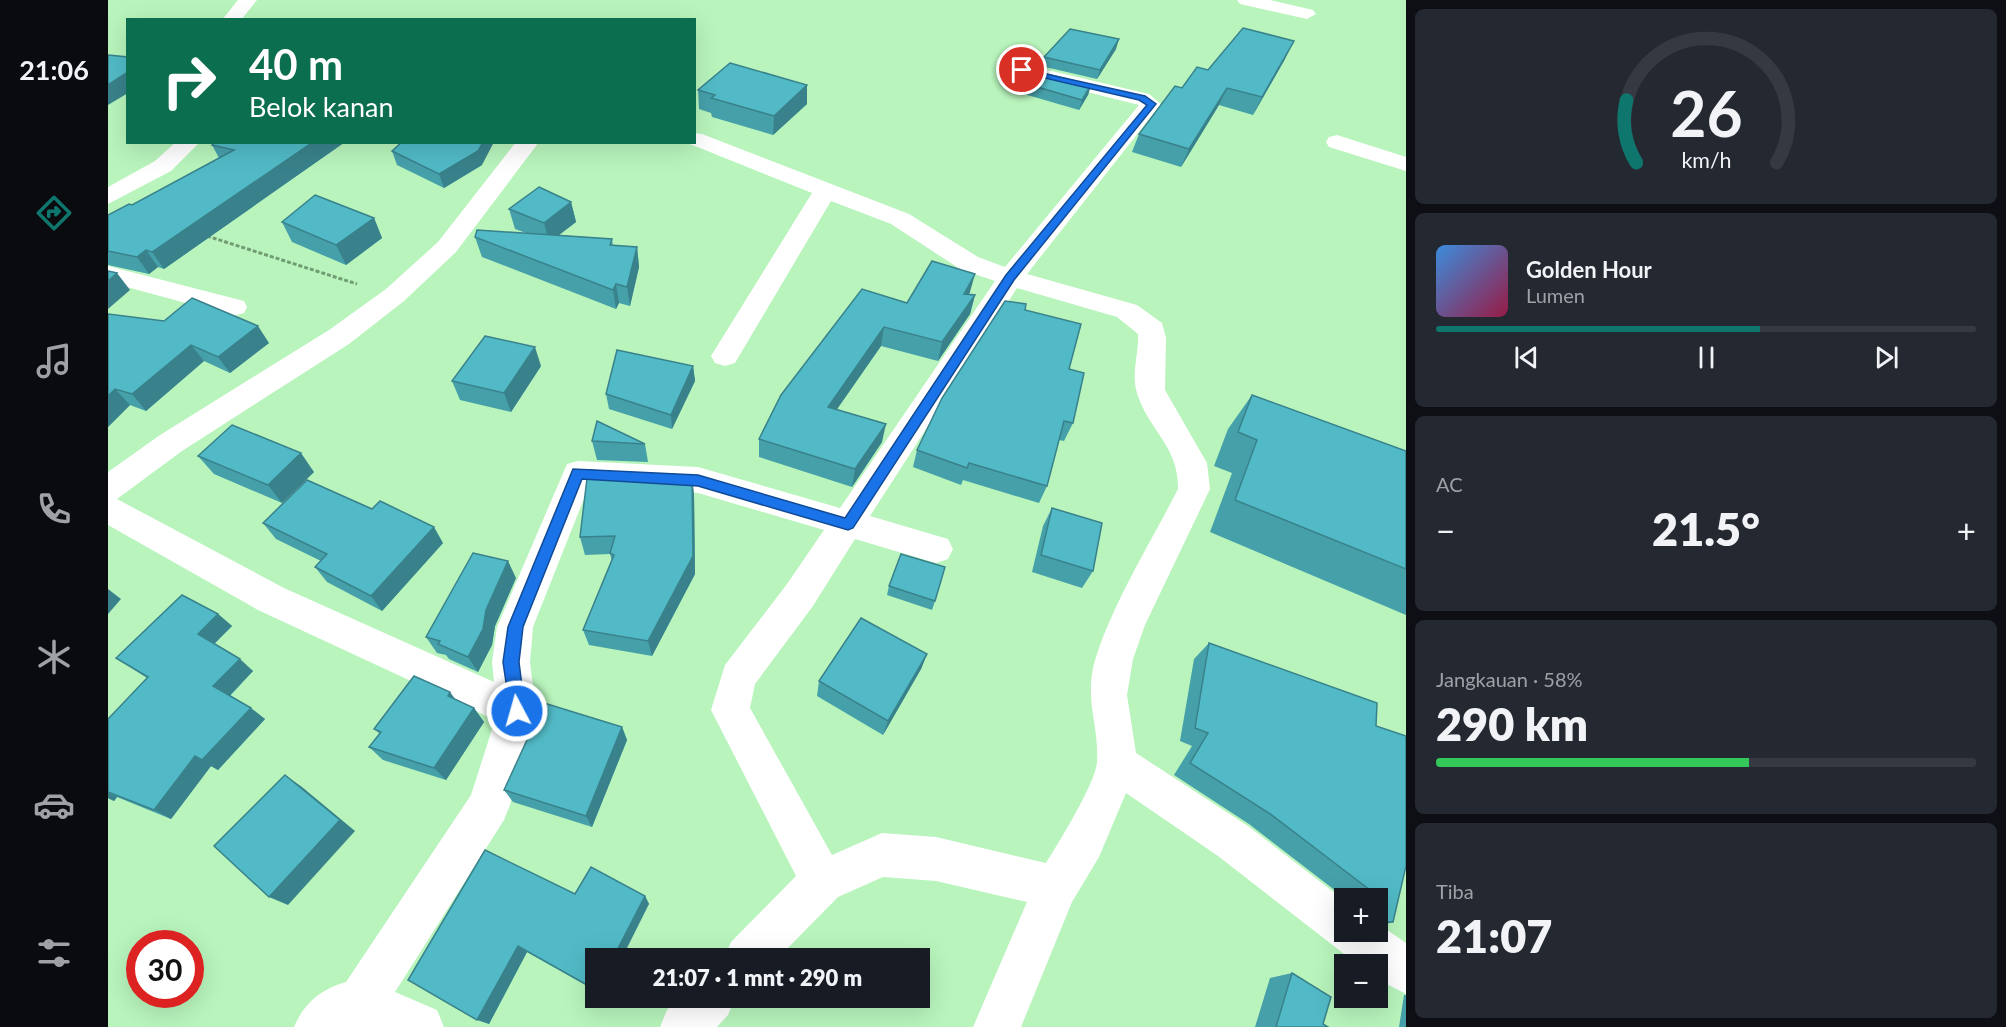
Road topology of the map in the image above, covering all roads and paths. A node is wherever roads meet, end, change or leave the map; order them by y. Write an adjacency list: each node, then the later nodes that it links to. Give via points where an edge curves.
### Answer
1 (248, 0): 4 (street)
2 (1246, 0): 3 (street)
3 (1307, 14)
4 (233, 18)
5 (1022, 70): 15 (street, via 1142,98 1152,104)
6 (696, 140): 11 (street)
7 (1337, 142): 10 (street)
8 (187, 144): 12 (street, via 163,166)
9 (526, 144): 16 (street, via 447,248)
10 (1406, 164)
11 (826, 190): 15 (street, via 900,219 969,263); 18 (street)
12 (108, 197)
13 (206, 236): 16 (path)
14 (108, 274): 17 (street)
15 (1010, 278): 21 (street); 24 (street, via 1127,311 1152,330 1154,346 1148,379 1152,398 1188,451 1196,475 1194,489 1127,624 1114,659 1108,695)
16 (395, 295): 19 (street, via 339,337 171,442)
17 (234, 307)
18 (725, 356)
19 (108, 489)
20 (108, 509): 23 (street, via 271,599)
21 (848, 524): 22 (street); 23 (street, via 698,480 578,473 515,627 511,662); 25 (street, via 800,596 738,677 730,710)
22 (936, 549)
23 (517, 711): 31 (street, via 489,805)
24 (1118, 764): 26 (street, via 1084,842); 27 (street, via 1233,841)
25 (822, 881): 26 (street, via 882,855 936,860); 29 (street)
26 (1056, 887): 36 (street)
27 (1334, 920)
28 (1365, 942): 30 (street)
29 (757, 948)
30 (1406, 970)
31 (361, 1002): 33 (street, via 339,1008); 34 (street)
32 (702, 1008): 35 (street)
33 (318, 1027)
34 (420, 1027)
35 (684, 1027)
36 (997, 1027)

